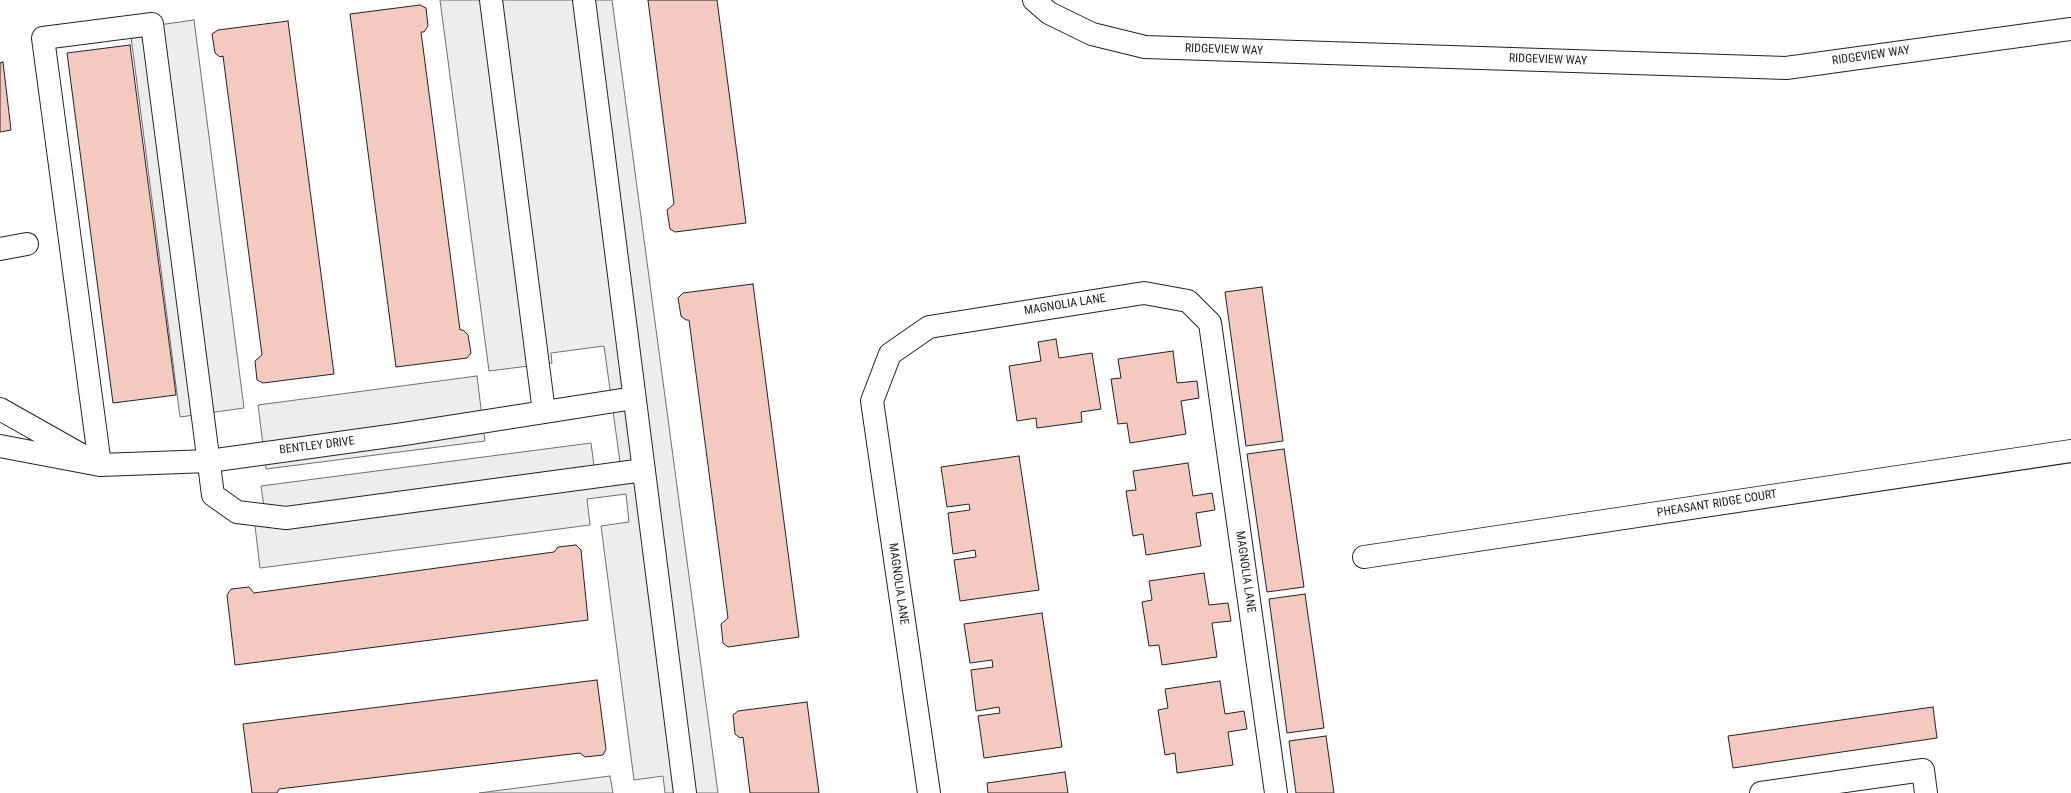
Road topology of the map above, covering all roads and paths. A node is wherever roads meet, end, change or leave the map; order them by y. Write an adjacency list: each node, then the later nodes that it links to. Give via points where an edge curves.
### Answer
1 (491, 0): 9 (street)
2 (584, 0): 7 (street)
3 (1034, 0): 4 (street, RIDGEVIEW WAY, via 1049,13 1092,34 1146,47 1778,68)
4 (2071, 29)
5 (27, 244): 6 (street)
6 (0, 249)
7 (634, 398): 9 (street, BENTLEY DRIVE); 14 (street)
8 (0, 409): 13 (street)
9 (544, 412): 12 (street, BENTLEY DRIVE)
10 (0, 446): 13 (street, BENTLEY DRIVE)
11 (2071, 451): 15 (street, PHEASANT RIDGE COURT)
12 (209, 461): 13 (street, BENTLEY DRIVE); 13 (street, via 152,24 43,38); 14 (street, via 213,495 237,512 286,518)
13 (100, 465)
14 (644, 470): 16 (street)
15 (1364, 557)
16 (685, 793)
17 (928, 793): 18 (street, MAGNOLIA LANE, via 872,400 890,354 929,327 1144,292 1188,301 1210,323)
18 (1276, 793)
19 (1762, 793): 20 (street, via 1923,770)
20 (1926, 793)

